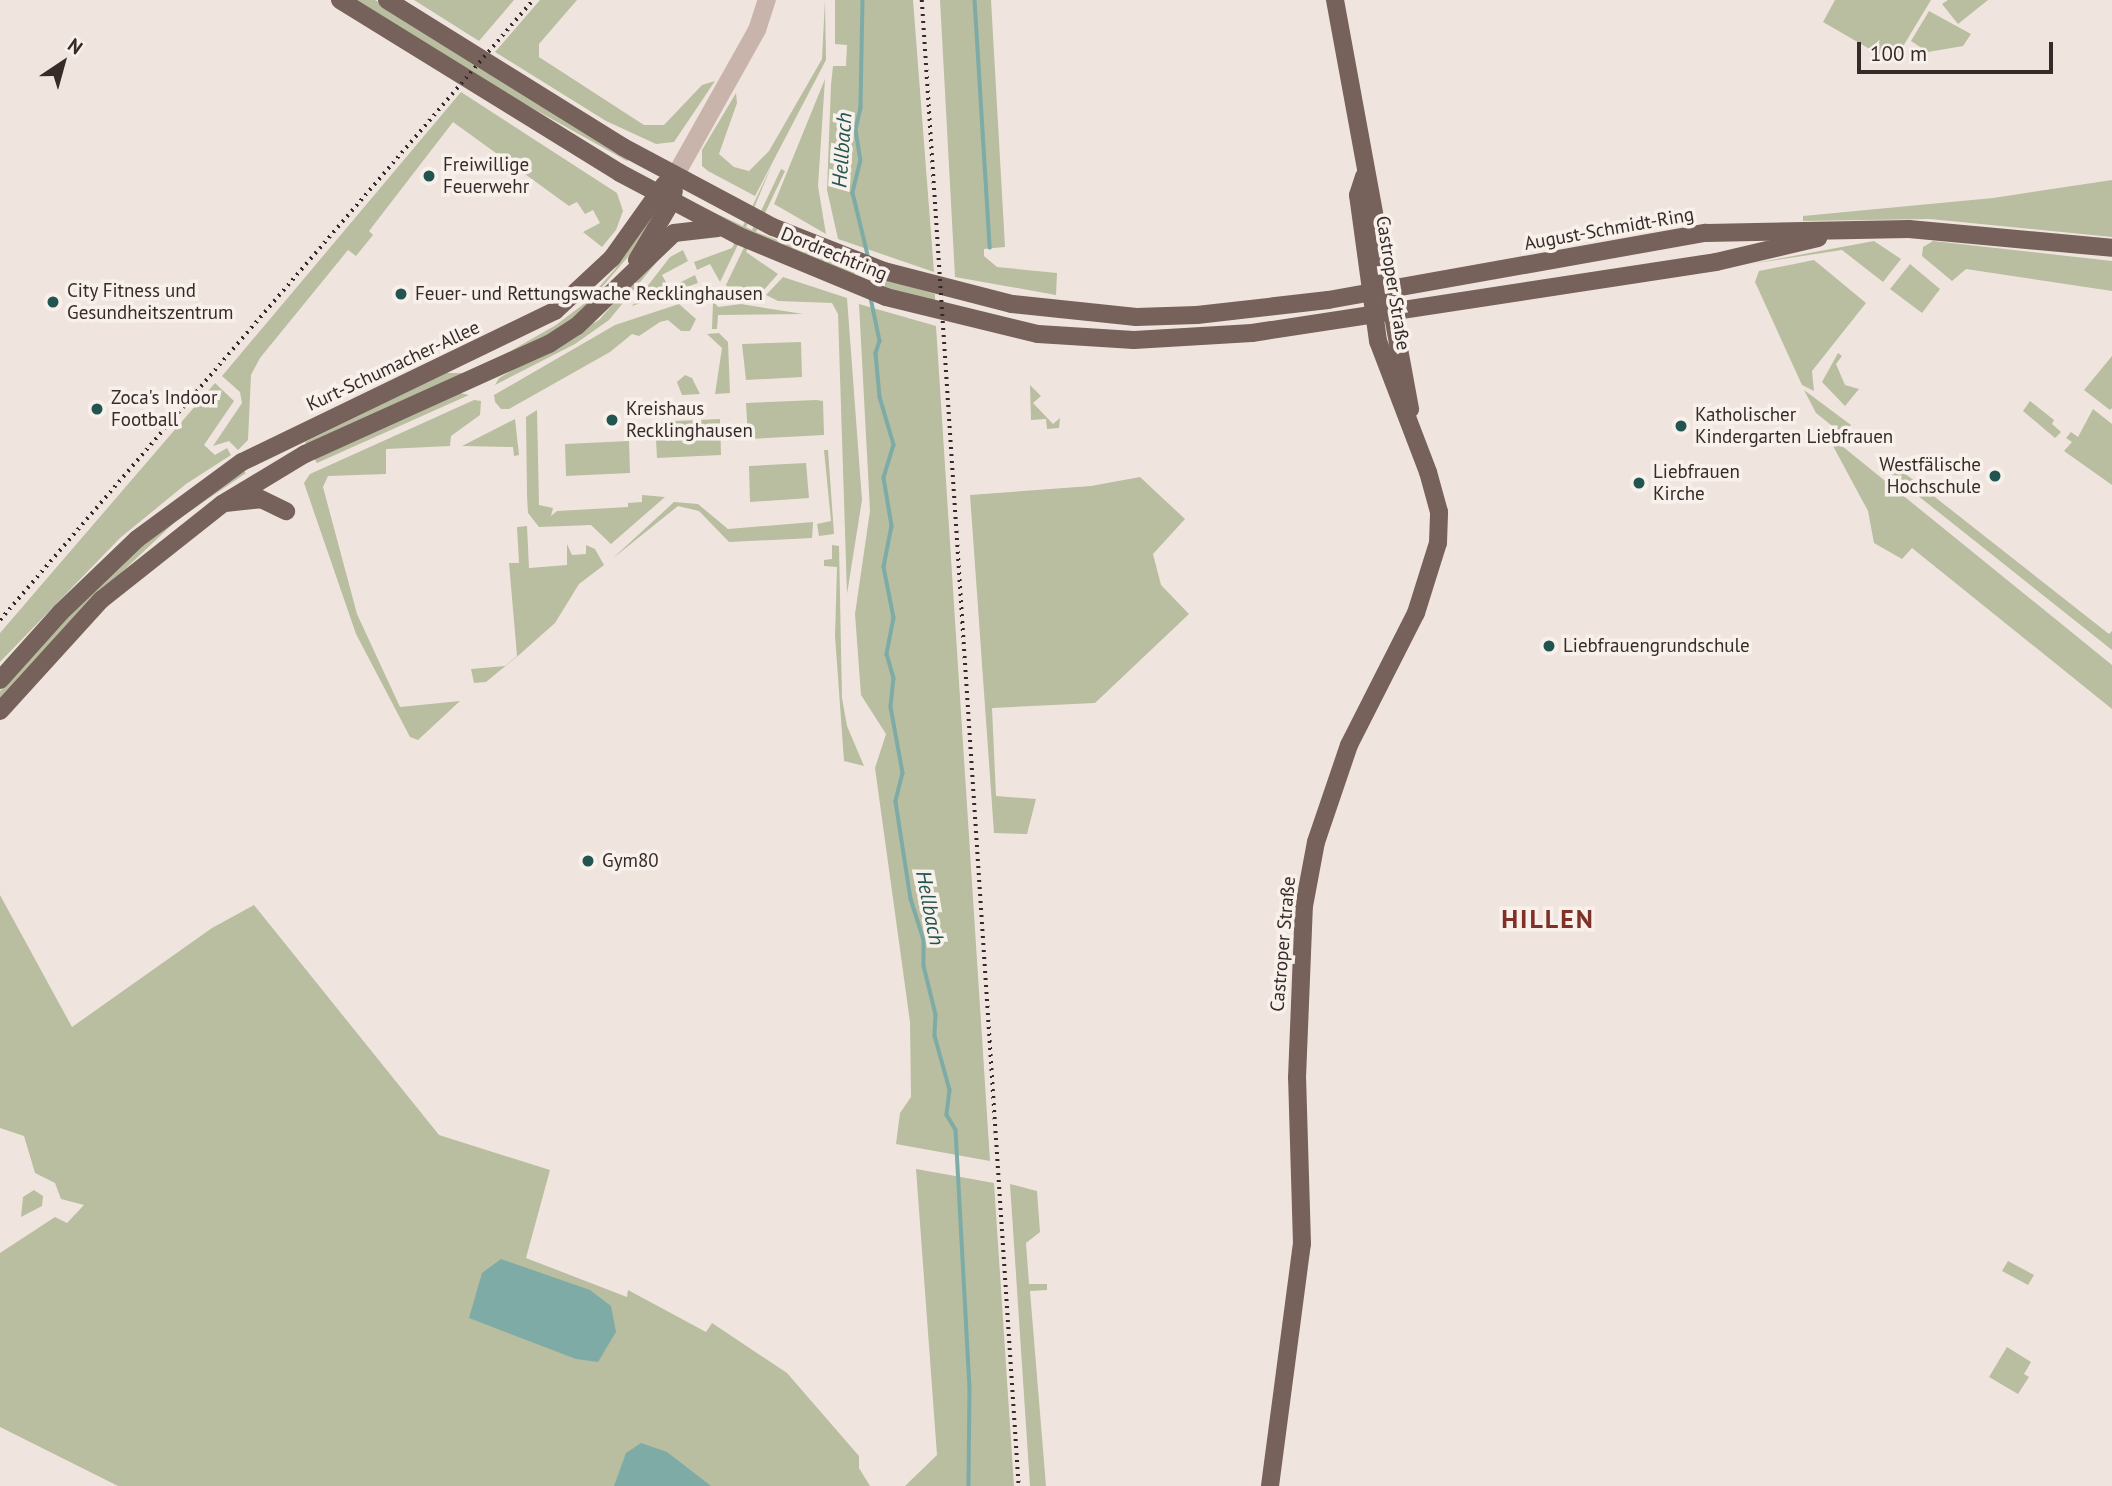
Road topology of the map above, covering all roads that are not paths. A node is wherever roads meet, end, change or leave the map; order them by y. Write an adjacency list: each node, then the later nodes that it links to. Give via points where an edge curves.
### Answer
1 (340, 0): 6 (main road, Dordrechtring)
2 (387, 0): 5 (main road, Dordrechtring)
3 (767, 0): 5 (street, via 757,30)
4 (1335, 0): 11 (main road, Castroper Straße, via 1364,176 1358,195)
5 (675, 176): 6 (main road, Kurt-Schumacher-Allee); 7 (main road); 11 (main road, Dordrechtring, via 773,227 853,260 1013,304 1136,317 1199,314)
6 (655, 192): 7 (main road, Dordrechtring); 16 (main road, Kurt-Schumacher-Allee, via 612,258 555,311 231,470 177,506 98,574)
7 (672, 201): 8 (main road, Dordrechtring); 12 (main road, via 635,263)
8 (724, 229): 12 (main road, via 697,227 674,233); 13 (main road, Dordrechtring, via 855,287 1038,334 1134,340 1209,338)
9 (1856, 229): 10 (main road, August-Schmidt-Ring, via 1909,229); 11 (main road, August-Schmidt-Ring, via 1706,233); 13 (main road, August-Schmidt-Ring, via 1716,262)
10 (2112, 248)
11 (1379, 291): 13 (main road, Castroper Straße)
12 (601, 305): 14 (main road, via 549,344 305,454)
13 (1382, 316): 18 (main road, Castroper Straße, via 1438,512 1438,543 1416,613 1349,745 1316,842 1304,906 1297,1065 1302,1244)
14 (222, 504): 15 (main road, via 261,499); 17 (main road, via 102,600)
15 (286, 512)
16 (0, 680)
17 (0, 711)
18 (1270, 1486)

